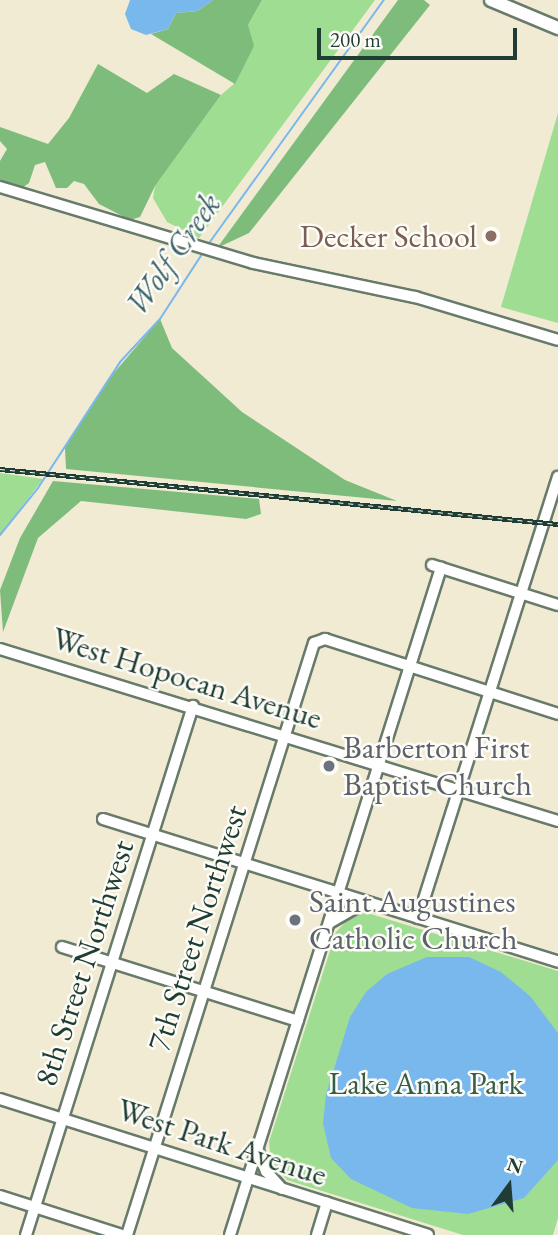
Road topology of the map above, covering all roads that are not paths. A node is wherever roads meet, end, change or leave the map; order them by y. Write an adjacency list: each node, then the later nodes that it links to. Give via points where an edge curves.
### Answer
1 (491, 0): 2 (main road)
2 (558, 28)
3 (0, 187): 4 (street, via 195,247 415,297)
4 (558, 340)
5 (558, 477): 6 (street)
6 (522, 593): 7 (street); 9 (street, via 436,566); 10 (street)
7 (558, 605)
8 (0, 649): 11 (street, West Hopocan Avenue)
9 (410, 666): 10 (street); 13 (street, 7th Street Northwest, via 320,639 314,643); 14 (street)
10 (490, 692): 12 (street); 15 (street)
11 (193, 706): 13 (street, West Hopocan Avenue); 18 (street, 8th Street Northwest)
12 (558, 714)
13 (285, 735): 14 (street, West Hopocan Avenue); 19 (street, 7th Street Northwest)
14 (379, 765): 15 (street, West Hopocan Avenue); 20 (street)
15 (459, 790): 17 (street, West Hopocan Avenue); 22 (street)
16 (103, 819): 18 (street)
17 (558, 821)
18 (152, 835): 19 (street); 26 (street, 8th Street Northwest)
19 (244, 864): 20 (street); 27 (street, 7th Street Northwest)
20 (338, 894): 21 (street); 23 (street)
21 (365, 902): 22 (street); 23 (street, via 339,914)
22 (418, 918): 25 (street)
23 (328, 925): 28 (street)
24 (62, 947): 26 (street)
25 (557, 959)
26 (111, 962): 27 (street); 30 (street, 8th Street Northwest)
27 (204, 991): 28 (street); 31 (street, 7th Street Northwest)
28 (298, 1021): 32 (street)
29 (0, 1099): 30 (street, West Park Avenue)
30 (62, 1119): 31 (street, West Park Avenue); 37 (street, 8th Street Northwest)
31 (154, 1148): 33 (street, West Park Avenue); 39 (street, 7th Street Northwest)
32 (257, 1148): 33 (street); 34 (street, via 266,1171)
33 (248, 1178): 34 (street, West Park Avenue); 40 (street)
34 (282, 1189): 36 (street, West Park Avenue)
35 (0, 1196): 37 (street)
36 (327, 1203): 41 (street); 42 (street, West Park Avenue)
37 (35, 1207): 38 (street, 8th Street Northwest); 39 (street)
38 (26, 1235)
39 (124, 1235)
40 (230, 1235)
41 (317, 1235)
42 (428, 1235)

